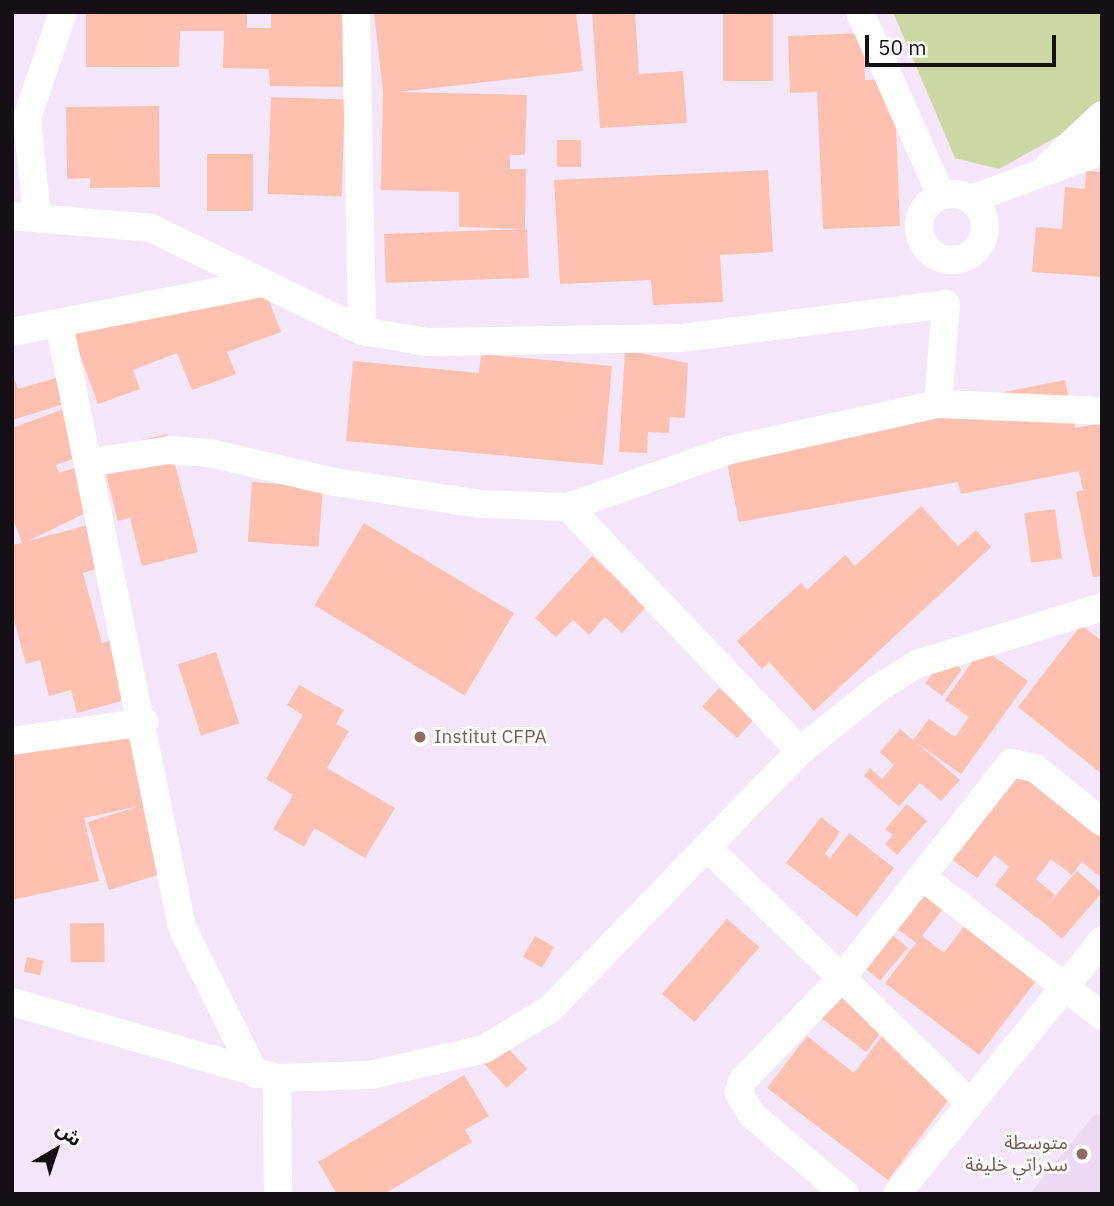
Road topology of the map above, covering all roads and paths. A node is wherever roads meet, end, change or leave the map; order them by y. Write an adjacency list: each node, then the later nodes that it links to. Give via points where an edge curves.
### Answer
1 (63, 12): 9 (street, via 27,118)
2 (356, 12): 14 (street)
3 (860, 12): 7 (street)
4 (1102, 116): 6 (street)
5 (1102, 151): 6 (street)
6 (1043, 171): 8 (street)
7 (941, 195): 8 (street); 10 (street, via 922,213 920,239 939,258)
8 (971, 199): 10 (street, via 984,216 984,237 972,255)
9 (24, 217): 11 (street, via 151,228)
10 (952, 261): 12 (street)
11 (261, 283): 13 (street); 14 (street)
12 (946, 304): 14 (street, via 682,338 427,342); 16 (street)
13 (60, 323): 15 (street); 18 (street)
14 (362, 331)
15 (12, 332)
16 (938, 404): 17 (street); 19 (street, via 730,450)
17 (1102, 411)
18 (87, 463): 19 (street, via 196,452 481,504); 21 (street)
19 (568, 507): 23 (street)
20 (1102, 607): 23 (street, via 918,664)
21 (145, 722): 22 (street); 32 (street, via 183,927)
22 (12, 741)
23 (800, 751): 25 (street)
24 (1102, 822): 26 (street, via 1035,768 1011,763)
25 (707, 847): 28 (street); 32 (street, via 549,1010 510,1038 416,1067)
26 (924, 878): 28 (street); 29 (street)
27 (1102, 941): 29 (street)
28 (841, 979): 33 (street); 35 (street, via 742,1082 739,1093 752,1115)
29 (1062, 986): 31 (street); 33 (street)
30 (12, 1002): 32 (street)
31 (1102, 1016)
32 (266, 1076): 34 (street)
33 (969, 1102): 36 (street)
34 (278, 1194)
35 (845, 1194)
36 (897, 1194)

